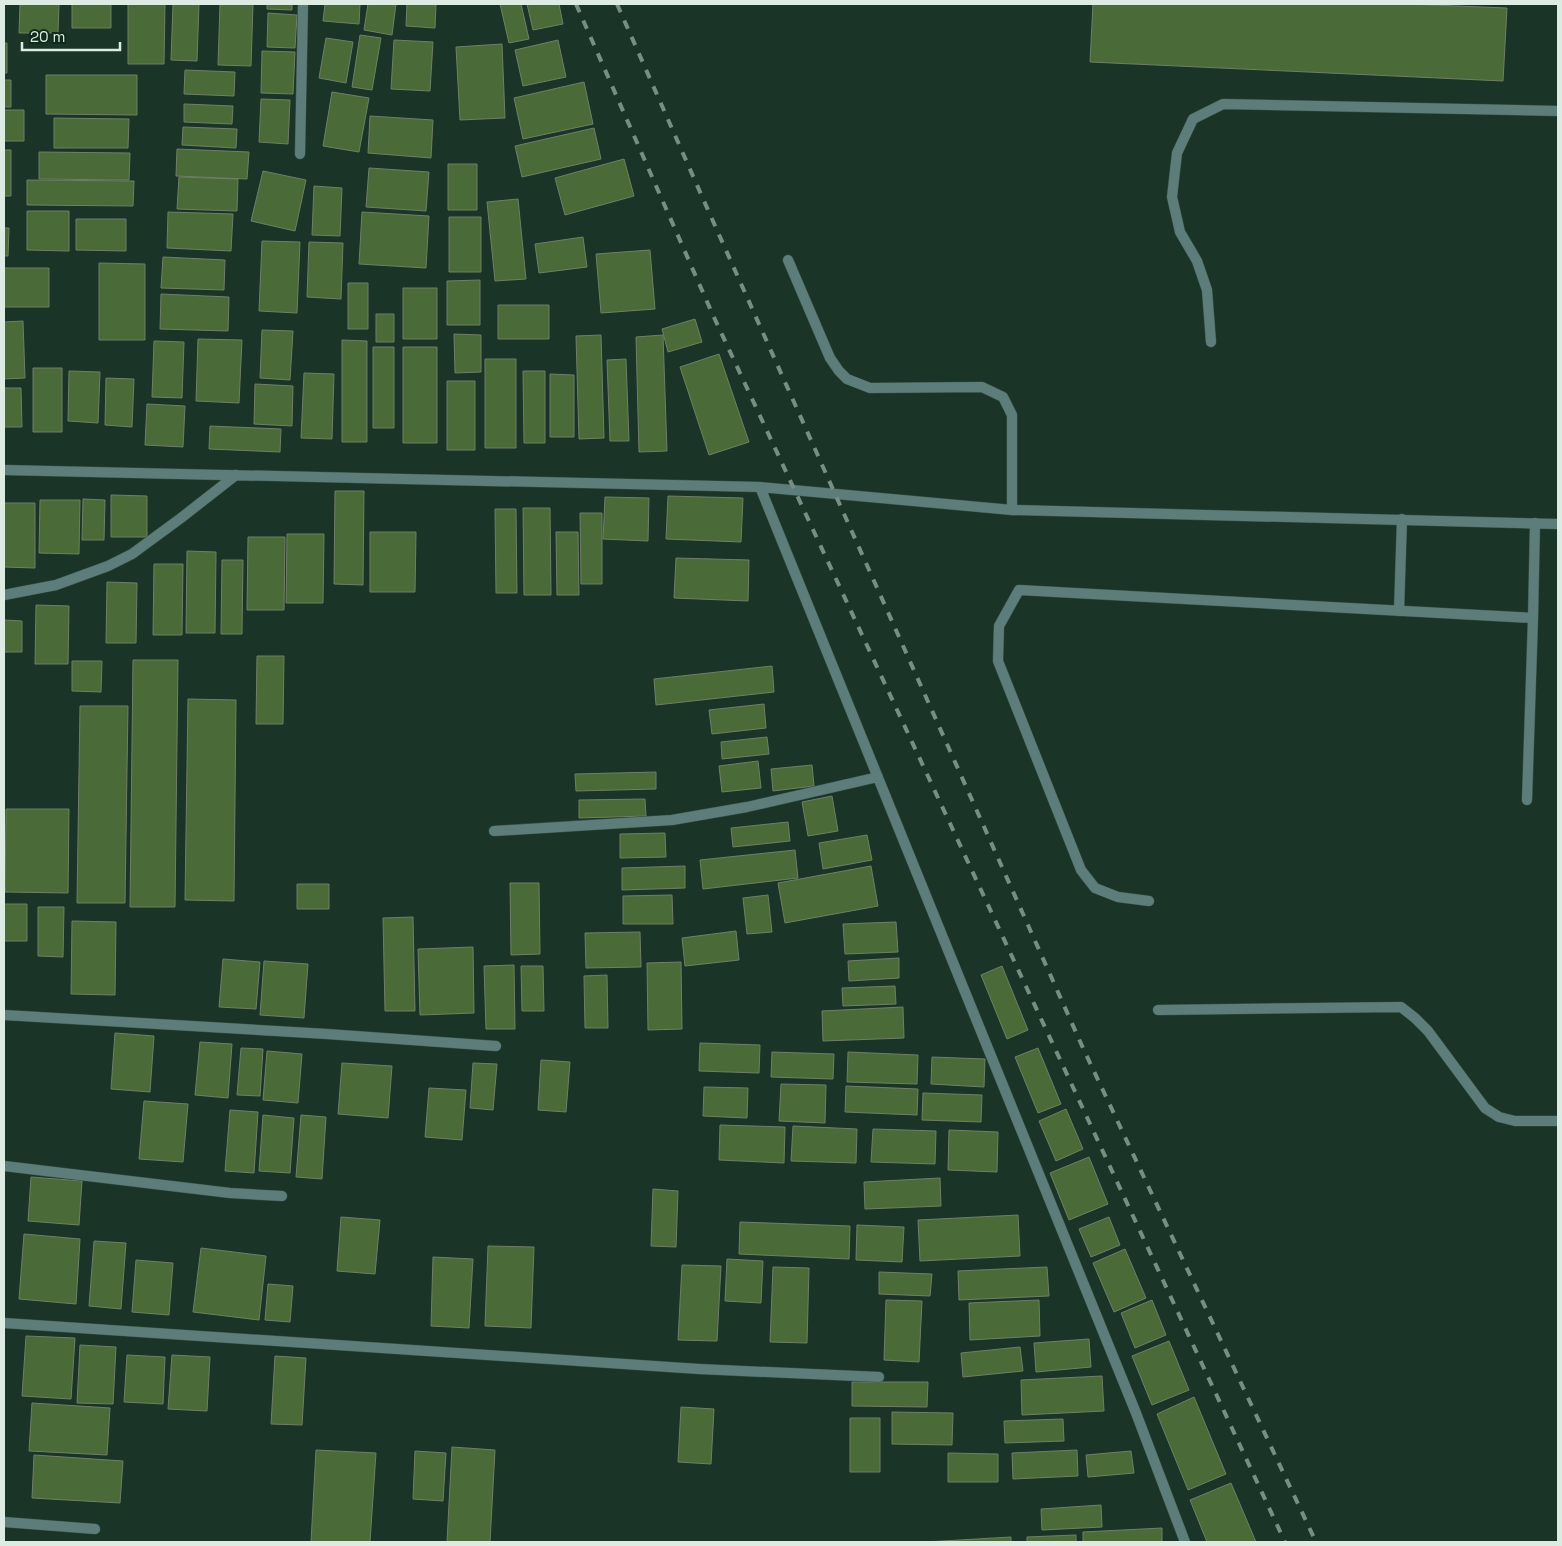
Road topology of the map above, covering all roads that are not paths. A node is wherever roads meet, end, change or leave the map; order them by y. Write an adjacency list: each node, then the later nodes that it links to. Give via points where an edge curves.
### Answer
1 (303, 4): 3 (street)
2 (1558, 111): 5 (street, via 1223,104 1193,119 1177,153 1172,197 1180,232 1197,261 1208,290)
3 (300, 154)
4 (788, 260): 9 (street, via 830,358 847,379 870,388 982,387 1002,397 1012,415)
5 (1211, 342)
6 (4, 470): 7 (street)
7 (236, 475): 8 (street); 13 (street, via 132,554 56,585)
8 (760, 487): 9 (street); 16 (street)
9 (1012, 510): 10 (street)
10 (1402, 519): 11 (street); 14 (street)
11 (1535, 523): 12 (street); 15 (street)
12 (1558, 524)
13 (4, 594)
14 (1399, 611): 15 (street); 19 (street, via 1020,590 999,626 998,661 1081,870 1095,888 1118,897)
15 (1533, 618): 17 (street)
16 (878, 777): 18 (street, via 747,807 672,820); 30 (street, via 1136,1413)
17 (1527, 800)
18 (494, 831)
19 (1149, 901)
20 (1158, 1010): 23 (street, via 1401,1007 1428,1031 1485,1108 1499,1117 1515,1121)
21 (4, 1015): 22 (street)
22 (496, 1046)
23 (1558, 1121)
24 (4, 1166): 25 (street, via 230,1193)
25 (282, 1196)
26 (4, 1323): 27 (street, via 390,1350)
27 (878, 1377)
28 (4, 1522): 29 (street)
29 (96, 1529)
30 (1185, 1542)

